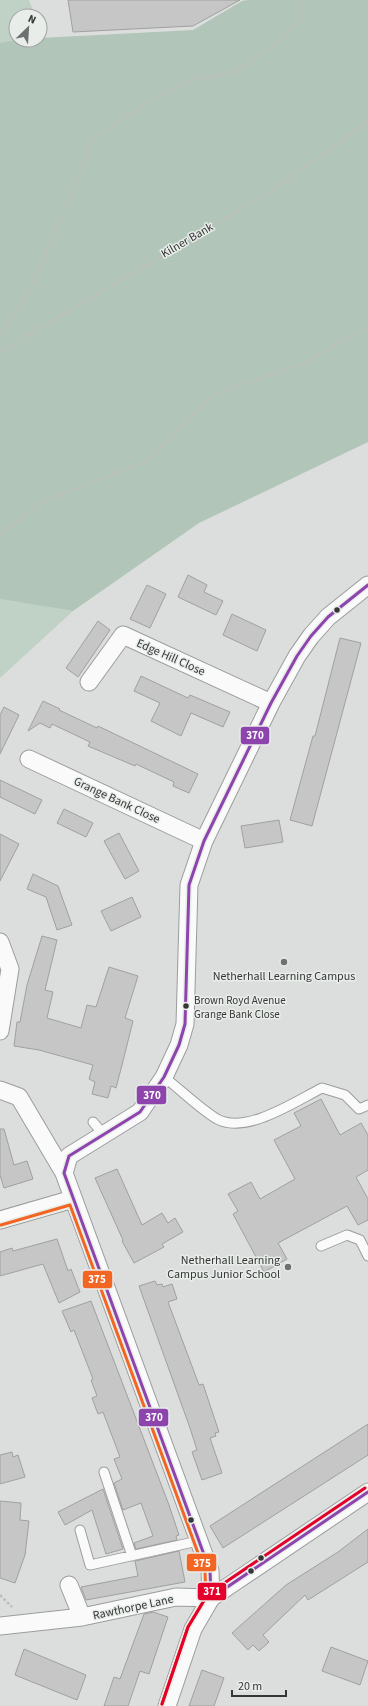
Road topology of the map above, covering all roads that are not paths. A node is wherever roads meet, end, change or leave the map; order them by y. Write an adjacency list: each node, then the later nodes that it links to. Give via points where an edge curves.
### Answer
1 (368, 585): 3 (street, via 328,617 311,636)
2 (89, 682): 3 (street, Edge Hill Close, via 123,636)
3 (271, 703): 5 (street)
4 (29, 759): 5 (street, Grange Bank Close)
5 (204, 841): 8 (street, via 189,885 185,1024 179,1045)
6 (0, 942): 7 (street, via 10,969)
7 (0, 1031)
8 (164, 1077): 10 (lane, via 218,1119 240,1124 263,1117 322,1088 345,1095 359,1109); 12 (street, via 140,1112)
9 (0, 1090): 13 (street, via 19,1097)
10 (368, 1105)
11 (93, 1122): 12 (lane)
12 (104, 1135): 13 (street, via 70,1156)
13 (64, 1173): 14 (street)
14 (73, 1199): 15 (street); 21 (street)
15 (0, 1220)
16 (321, 1246): 17 (lane, via 347,1235 360,1240)
17 (368, 1256)
18 (104, 1472): 22 (lane)
19 (368, 1492): 24 (street)
20 (80, 1530): 22 (lane, via 90,1566)
21 (198, 1541): 22 (lane); 24 (street, via 210,1571)
22 (132, 1556)
23 (70, 1585): 25 (street, Rawthorpe Lane)
24 (212, 1598): 25 (street, Rawthorpe Lane, via 176,1597); 27 (street, via 193,1629)
25 (82, 1617): 26 (street, Rawthorpe Lane)
26 (0, 1626)
27 (167, 1706)

